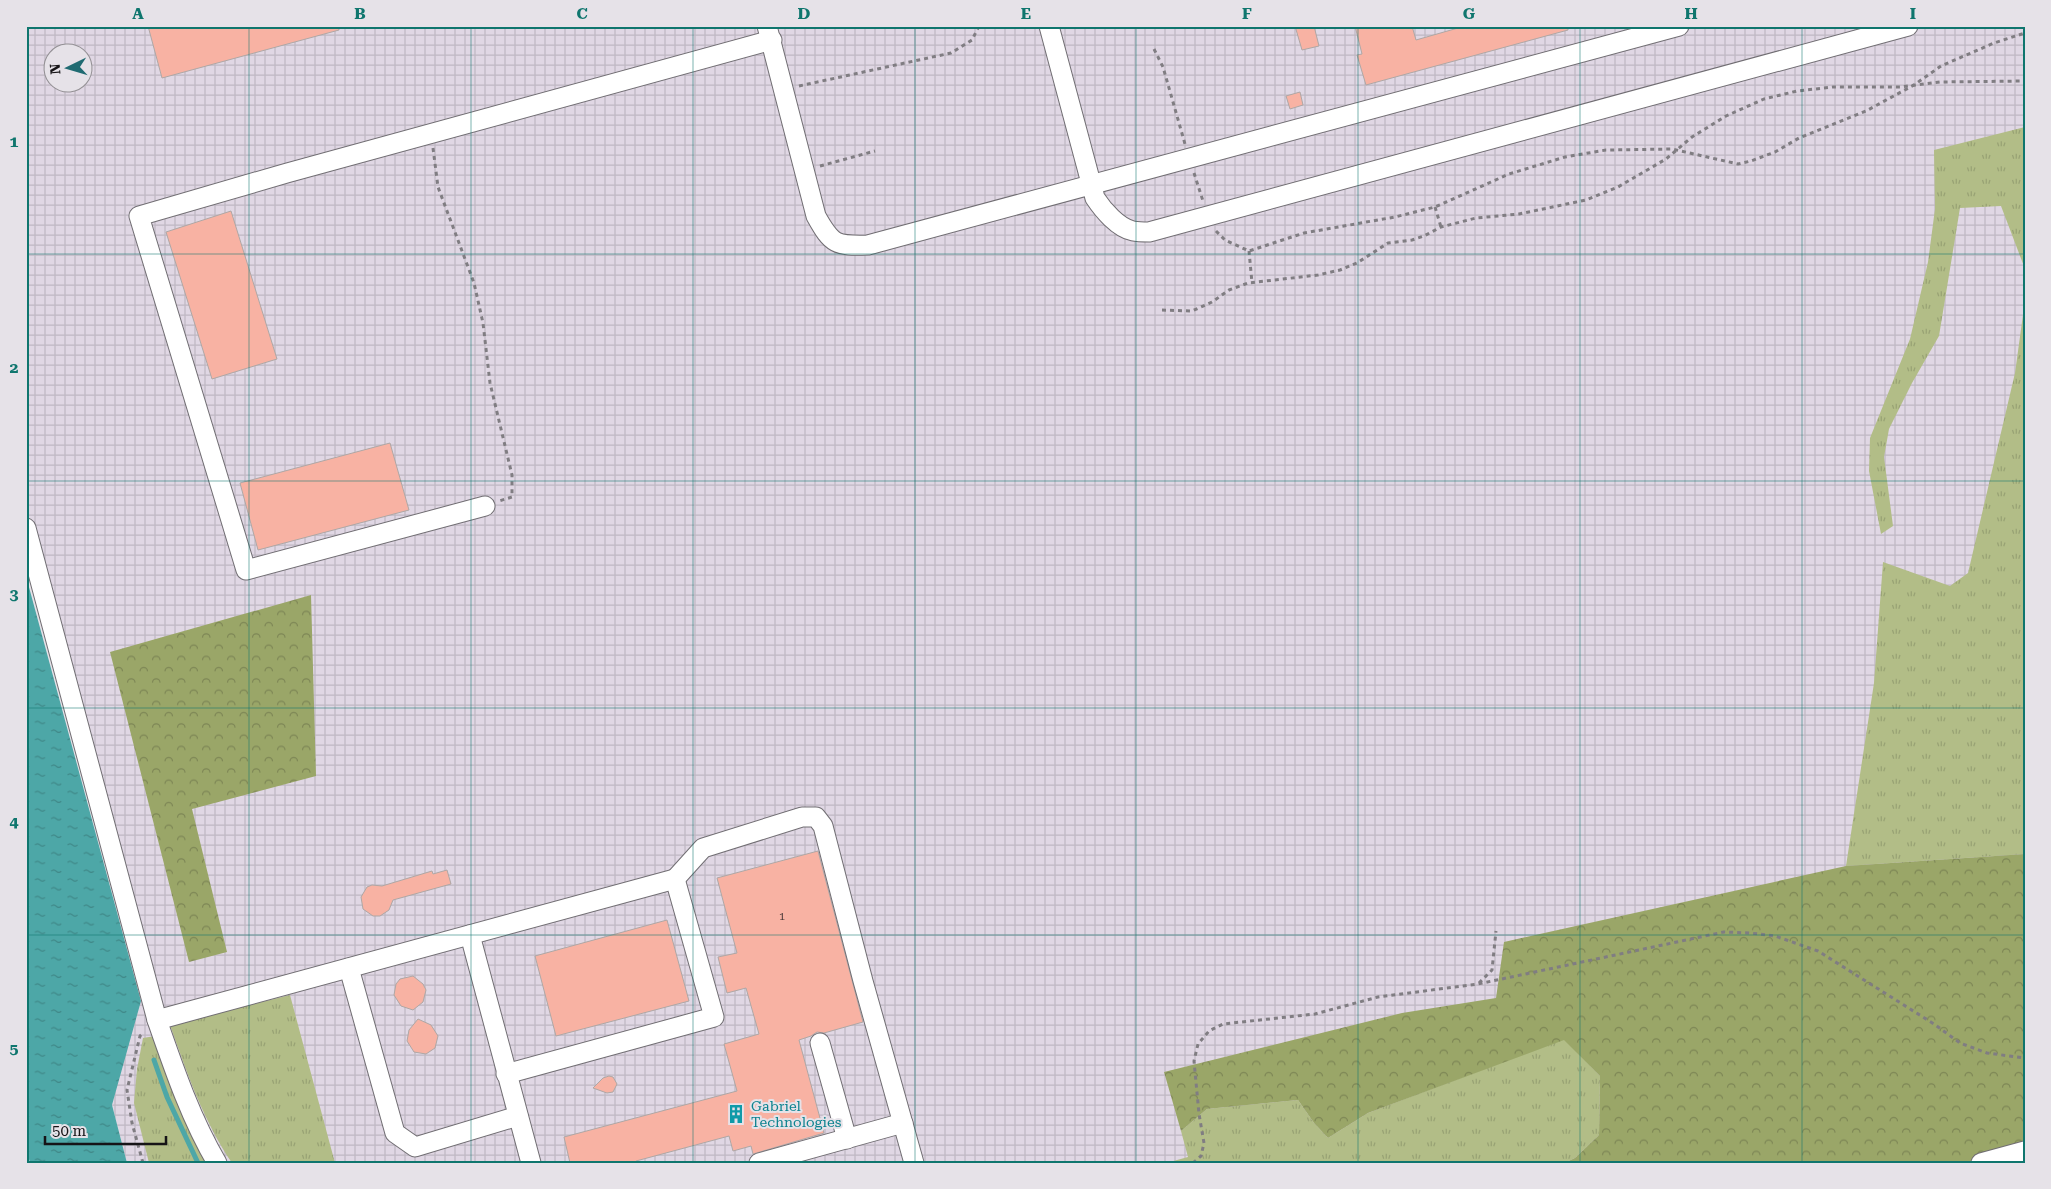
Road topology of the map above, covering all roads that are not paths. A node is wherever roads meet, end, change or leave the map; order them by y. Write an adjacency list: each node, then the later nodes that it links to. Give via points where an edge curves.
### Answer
1 (1049, 26): 5 (street)
2 (1679, 26): 5 (street)
3 (1908, 26): 5 (street, via 1150,232 1132,231 1119,224 1100,206)
4 (769, 33): 5 (street, via 816,216 833,241 844,246 868,245); 6 (street, via 139,216 246,570)
5 (1091, 185)
6 (485, 506)
7 (26, 528): 11 (street)
8 (675, 879): 9 (street); 13 (street, via 714,1017); 15 (street, via 703,848 802,817 816,817 823,826)
9 (470, 935): 10 (street); 13 (street)
10 (349, 968): 11 (street); 14 (street, via 396,1133 414,1147)
11 (157, 1020): 18 (street, via 182,1087)
12 (820, 1043): 16 (street)
13 (506, 1074): 14 (street)
14 (518, 1116): 19 (street)
15 (903, 1123): 16 (street); 21 (street)
16 (847, 1139): 20 (street)
17 (2025, 1151): 22 (street)
18 (217, 1163)
19 (531, 1163)
20 (759, 1163)
21 (914, 1163)
22 (1981, 1163)

